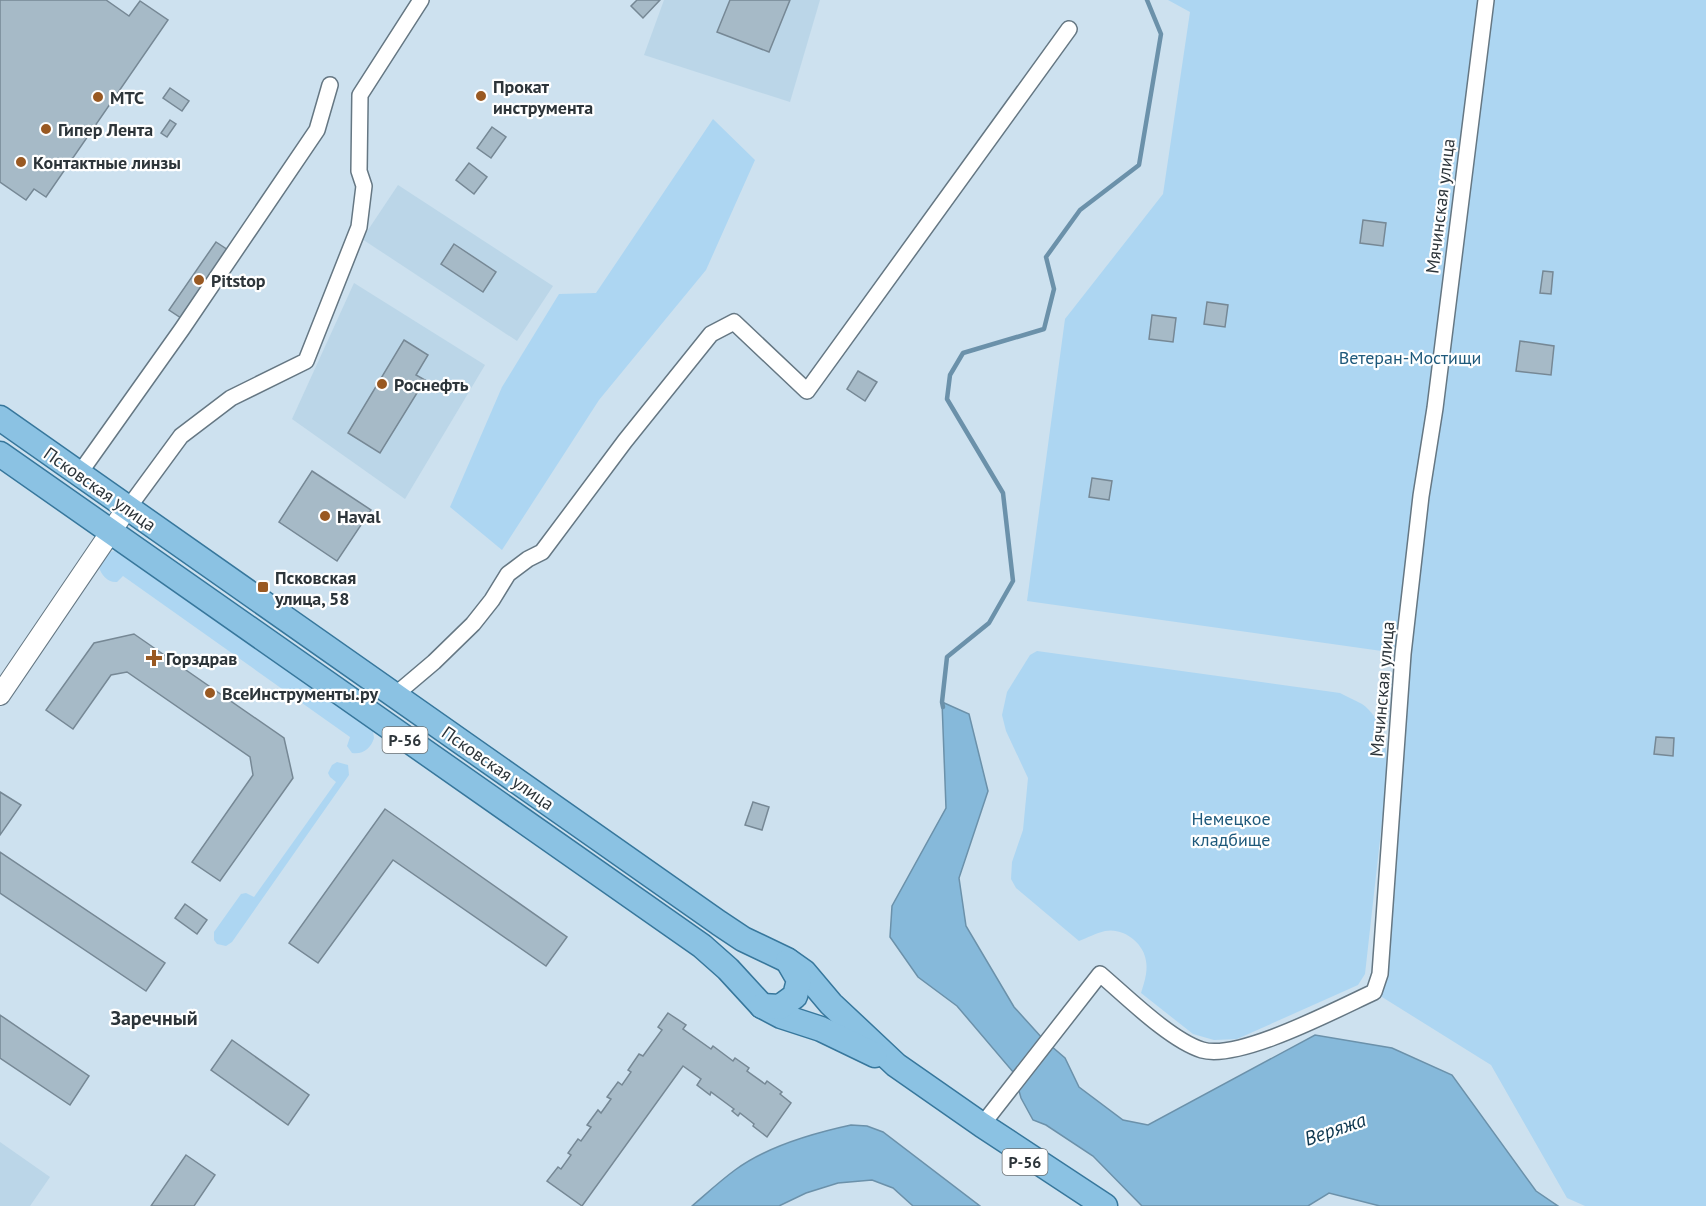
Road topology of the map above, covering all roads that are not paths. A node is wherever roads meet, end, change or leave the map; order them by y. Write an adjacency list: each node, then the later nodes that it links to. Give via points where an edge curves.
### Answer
1 (421, 0): 8 (street, via 360,95 359,171 364,186 359,227 306,361 231,398 181,436)
2 (1486, 0): 15 (street, Мячинская улица, via 1408,609 1380,974 1374,992 1255,1045 1204,1051 1184,1042 1100,974)
3 (1069, 29): 11 (street, via 807,391 734,322 711,334 542,552 508,574 473,624)
4 (330, 84): 7 (street, via 317,130)
5 (0, 418): 7 (main road, Псковская улица)
6 (0, 454): 9 (main road, Псковская улица / Р-56)
7 (79, 474): 8 (main road, Псковская улица)
8 (127, 508): 9 (street); 11 (main road, Псковская улица)
9 (111, 532): 10 (street); 13 (main road, Псковская улица / Р-56, via 702,946)
10 (0, 695)
11 (395, 695): 12 (main road, Псковская улица, via 718,923)
12 (787, 960): 13 (main road, via 799,980 795,996 780,1007); 14 (main road, Псковская улица, via 804,972 831,1004)
13 (762, 1006): 14 (main road, Псковская улица / Р-56)
14 (897, 1065): 15 (main road, Псковская улица / Р-56)
15 (982, 1125): 16 (main road, Псковская улица / Р-56)
16 (1073, 1197): 17 (main road, Р-56)
17 (1105, 1206)

